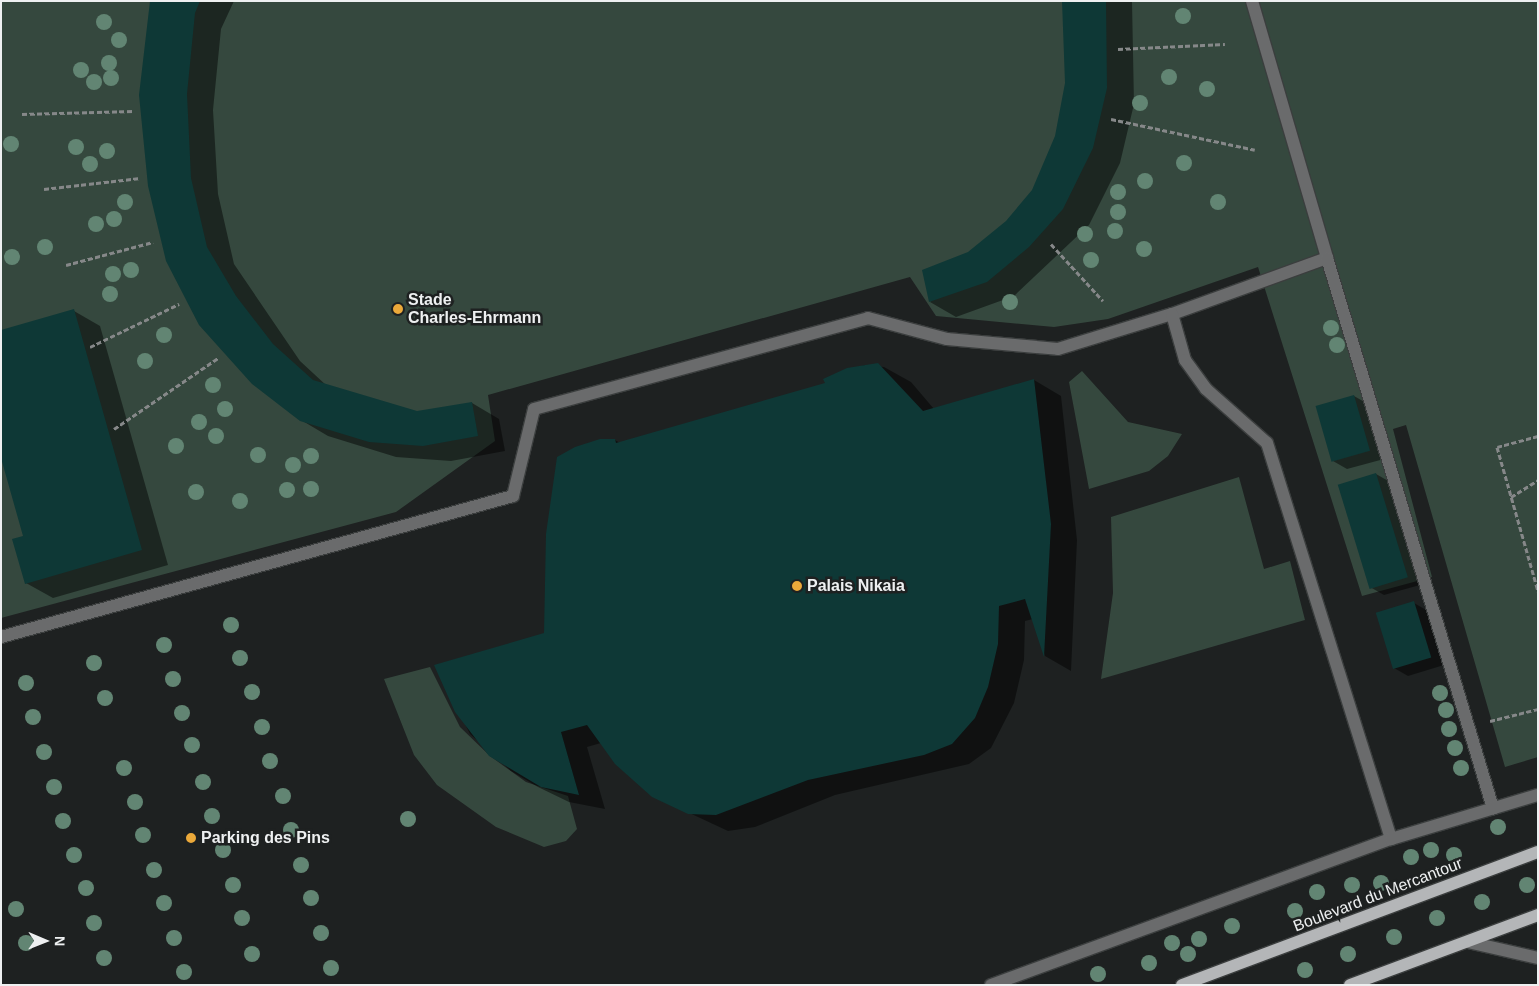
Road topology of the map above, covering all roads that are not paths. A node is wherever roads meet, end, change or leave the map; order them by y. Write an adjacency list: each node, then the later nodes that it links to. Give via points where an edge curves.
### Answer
1 (1252, 1): 2 (lane)
2 (1327, 258): 3 (lane); 6 (lane)
3 (1172, 314): 4 (lane, via 1058,349 947,338 868,318 534,409 513,496); 7 (lane, via 1185,360 1206,389 1267,443)
4 (1, 637)
5 (1538, 795): 6 (lane)
6 (1493, 808): 7 (lane)
7 (1390, 839): 13 (lane)
8 (1538, 852): 12 (main road, Boulevard du Mercantour)
9 (1538, 914): 10 (main road)
10 (1468, 942): 11 (lane); 16 (main road)
11 (1538, 958)
12 (1230, 970): 14 (main road, Boulevard du Mercantour); 15 (main road, Boulevard du Mercantour)
13 (991, 985)
14 (1182, 985)
15 (1196, 985)
16 (1350, 985)

